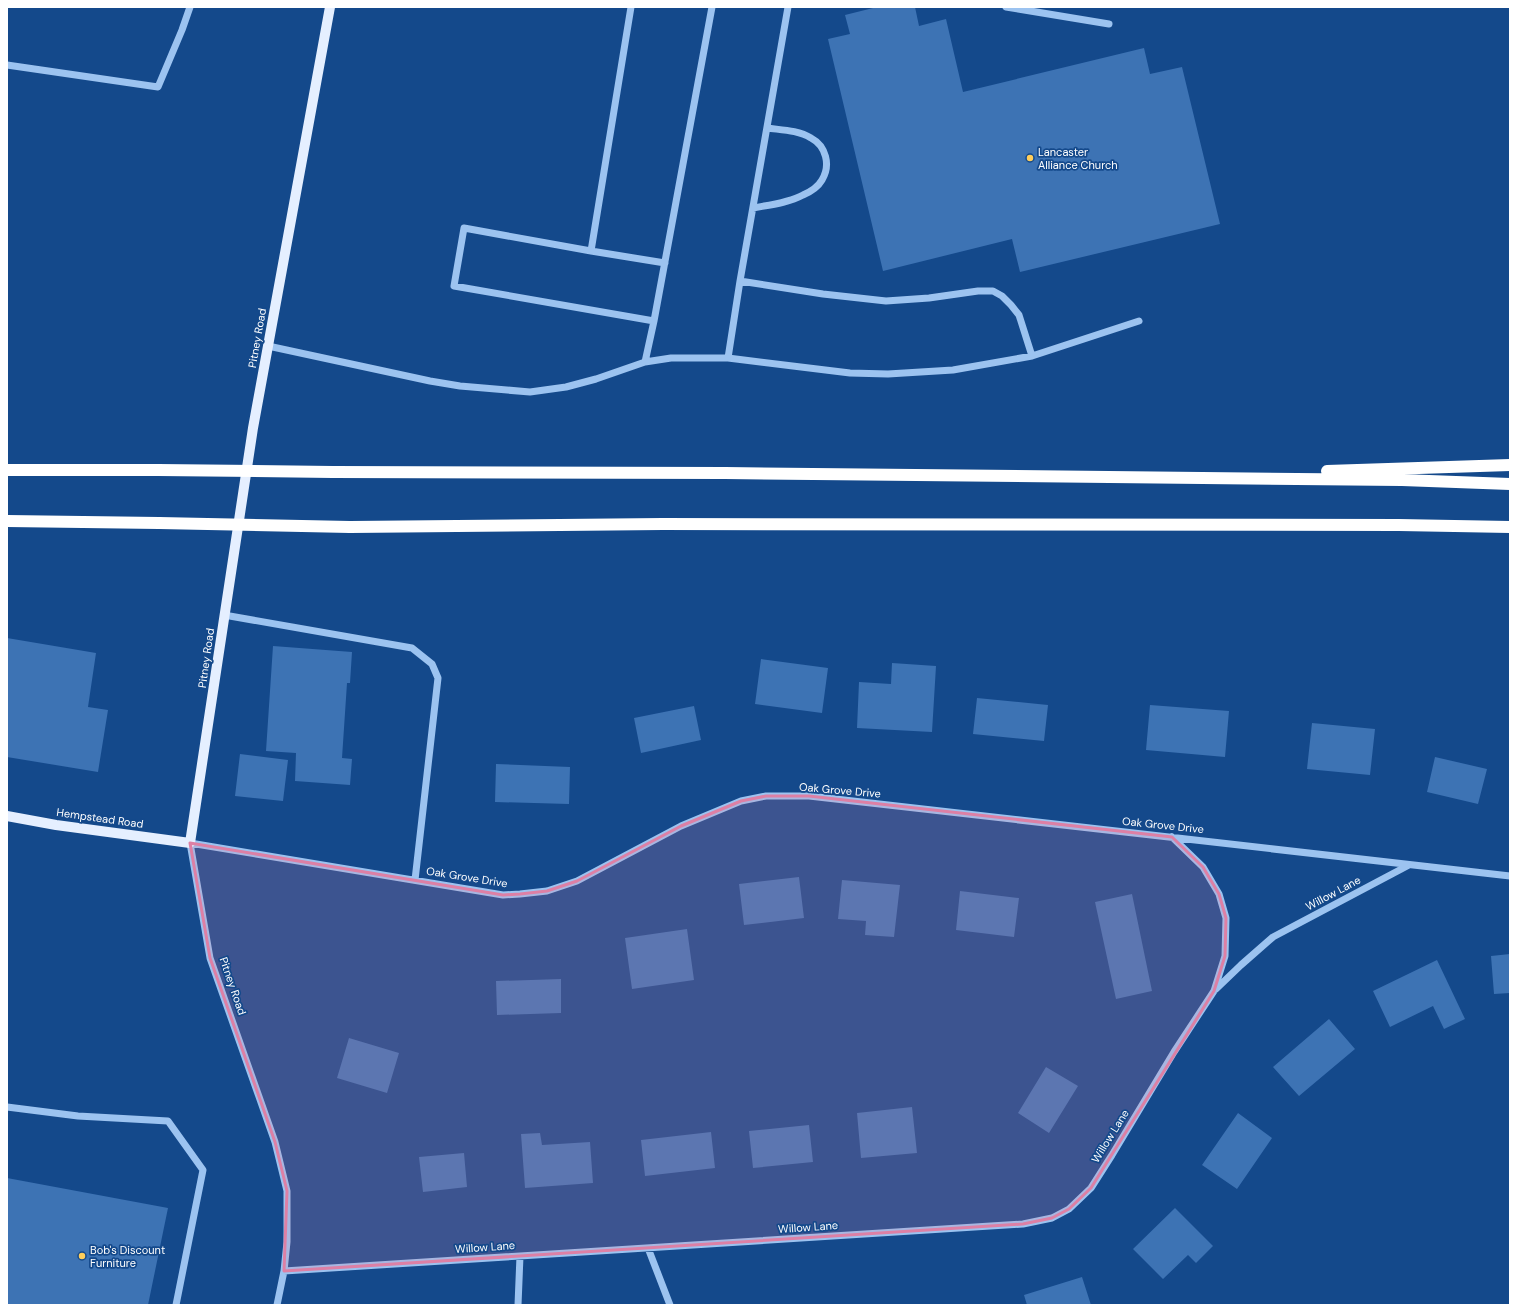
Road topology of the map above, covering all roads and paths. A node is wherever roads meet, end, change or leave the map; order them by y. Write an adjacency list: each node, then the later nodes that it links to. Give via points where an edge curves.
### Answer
1 (190, 7): 8 (street, via 158,87)
2 (330, 7): 16 (main road, Pitney Road)
3 (631, 7): 11 (street)
4 (712, 7): 12 (street)
5 (788, 7): 9 (street)
6 (1006, 7): 7 (street)
7 (1109, 24)
8 (7, 64)
9 (767, 128): 10 (street); 10 (street, via 801,134 819,143 827,160 826,171 822,180 802,196)
10 (753, 208): 13 (street)
11 (591, 251): 12 (street); 14 (street, via 464,228 454,286)
12 (665, 263): 14 (street)
13 (740, 281): 17 (street, via 886,301 929,298 978,290 993,291 1002,296 1019,315); 18 (street)
14 (654, 321): 19 (street)
15 (1139, 321): 17 (street)
16 (268, 346): 19 (street, via 430,381 474,388 530,392 566,387); 26 (main road, Pitney Road)
17 (1032, 356): 18 (street, via 953,370 888,374 850,373)
18 (728, 358): 19 (street, via 671,358)
19 (645, 362)
20 (1510, 465): 22 (highway)
21 (7, 470): 22 (highway, bridge)
22 (1163, 478): 23 (highway, via 1402,480)
23 (1510, 484)
24 (7, 521): 25 (highway, bridge, via 350,527 662,524)
25 (1510, 527)
26 (224, 615): 29 (main road, Pitney Road); 32 (street, via 412,648 432,664 438,678)
27 (7, 816): 29 (main road, Hempstead Road)
28 (1172, 837): 30 (street, Oak Grove Drive); 32 (street, Oak Grove Drive, via 808,796 766,796 741,801 681,826 577,881 547,891 503,895); 33 (street, Willow Lane, via 1203,867 1219,894 1226,918 1226,956)
29 (190, 843): 32 (street, Oak Grove Drive); 37 (street, Pitney Road, via 210,958 275,1142 287,1191)
30 (1410, 864): 31 (street, Oak Grove Drive); 33 (street, Willow Lane, via 1273,937)
31 (1510, 876)
32 (415, 880)
33 (1214, 991): 35 (street, Willow Lane, via 1091,1188 1069,1209 1052,1218 1022,1224)
34 (7, 1107): 38 (street, via 78,1116 168,1121 203,1170)
35 (648, 1248): 36 (street, Willow Lane); 41 (street)
36 (520, 1256): 37 (street, Willow Lane); 40 (street)
37 (284, 1271): 39 (street, Pitney Road)
38 (176, 1305)
39 (277, 1305)
40 (518, 1305)
41 (670, 1305)

